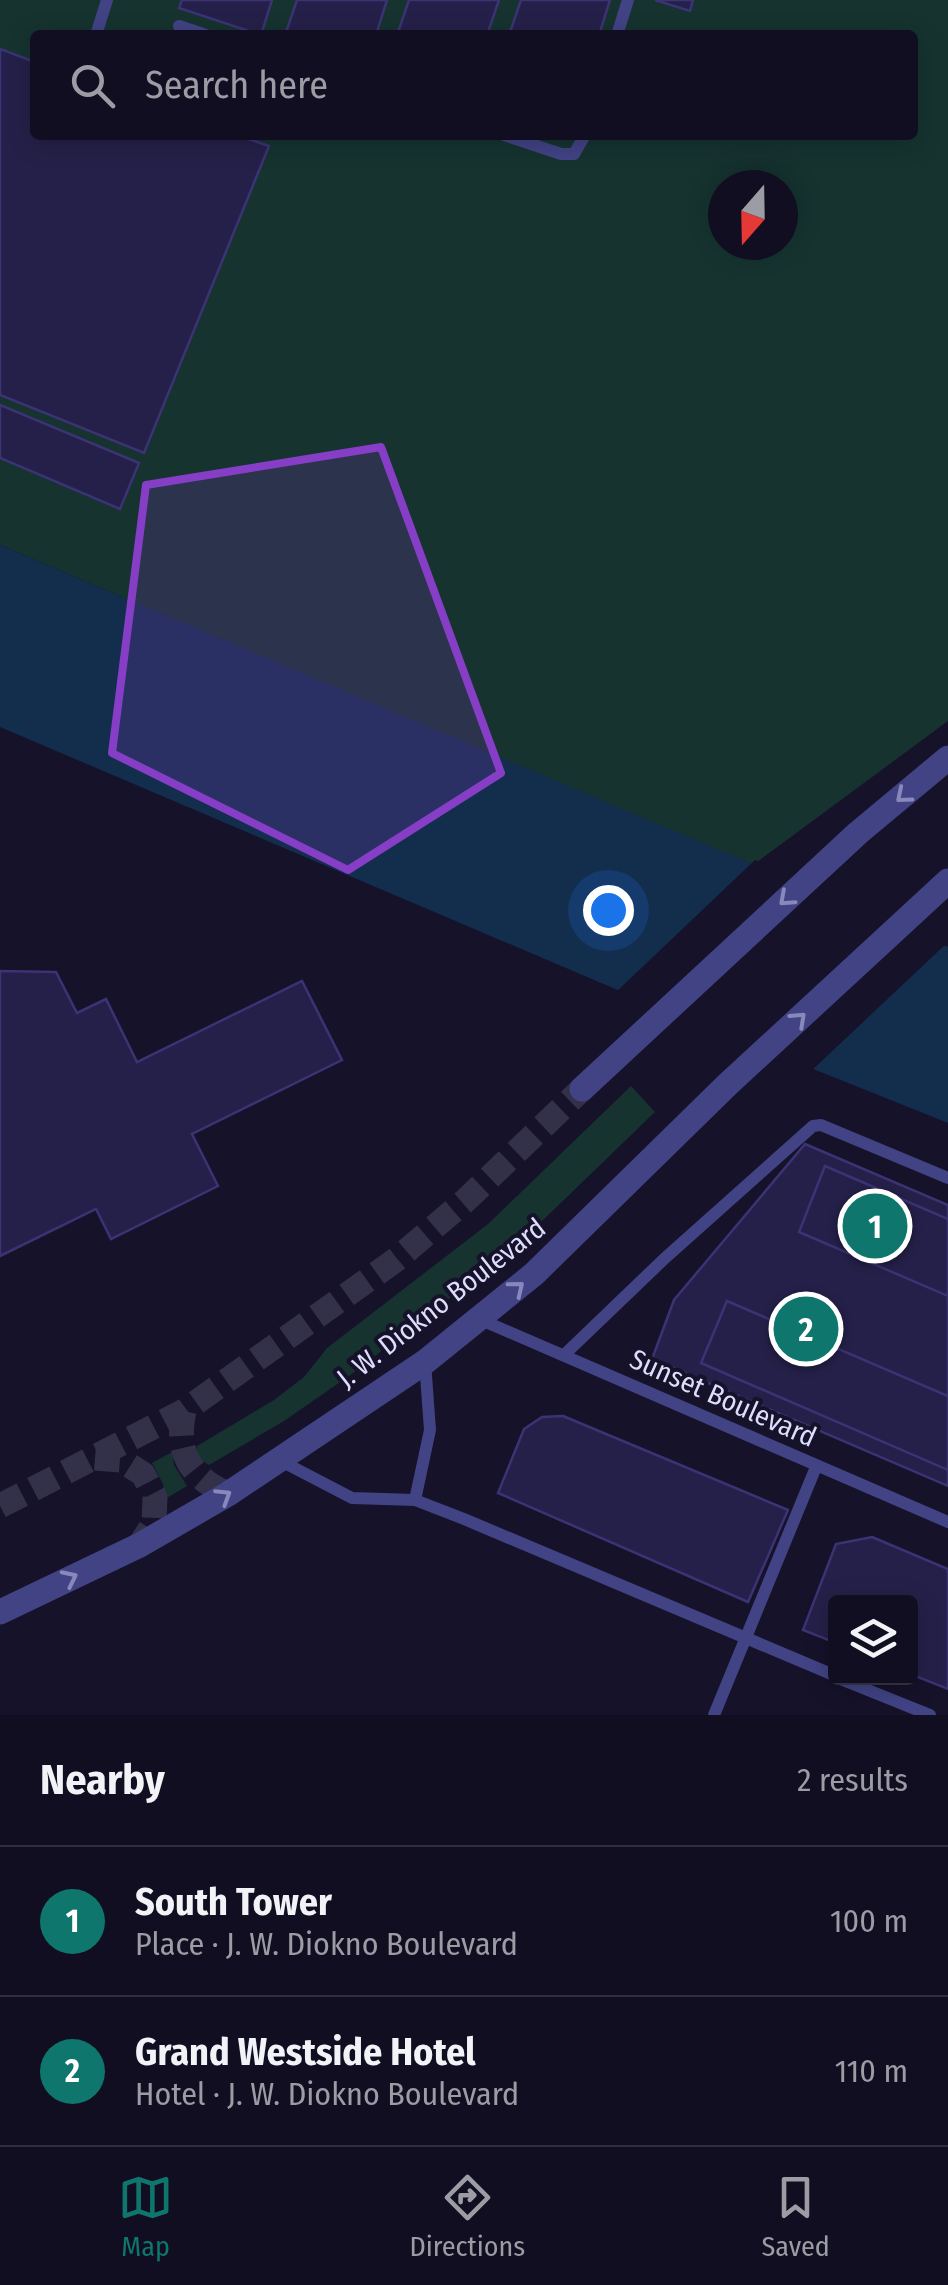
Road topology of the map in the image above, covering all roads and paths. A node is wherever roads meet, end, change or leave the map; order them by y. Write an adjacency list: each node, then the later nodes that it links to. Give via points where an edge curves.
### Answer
1 (106, 0): 4 (lane)
2 (628, 0): 6 (lane)
3 (179, 26): 5 (lane)
4 (97, 30)
5 (191, 30)
6 (619, 30)
7 (519, 140): 8 (lane, via 574,154)
8 (582, 140)
9 (948, 758): 11 (street, one-way to 11)
10 (948, 881): 13 (street, J. W. Diokno Boulevard, one-way to 10)
11 (582, 1089)
12 (948, 1178): 14 (lane, via 821,1125 809,1128)
13 (479, 1319): 14 (lane, Sunset Boulevard); 15 (street, J. W. Diokno Boulevard)
14 (564, 1355): 17 (lane, Sunset Boulevard)
15 (424, 1362): 16 (street, J. W. Diokno Boulevard); 18 (lane, via 430,1430)
16 (279, 1460): 18 (lane, via 352,1498); 20 (street, J. W. Diokno Boulevard, one-way to 16, via 140,1545)
17 (816, 1466): 19 (lane, Sunset Boulevard); 21 (lane)
18 (415, 1500): 21 (lane)
19 (948, 1522)
20 (0, 1612)
21 (746, 1640): 22 (lane); 24 (lane)
22 (828, 1673)
23 (857, 1685): 25 (lane)
24 (714, 1715)
25 (930, 1715)

